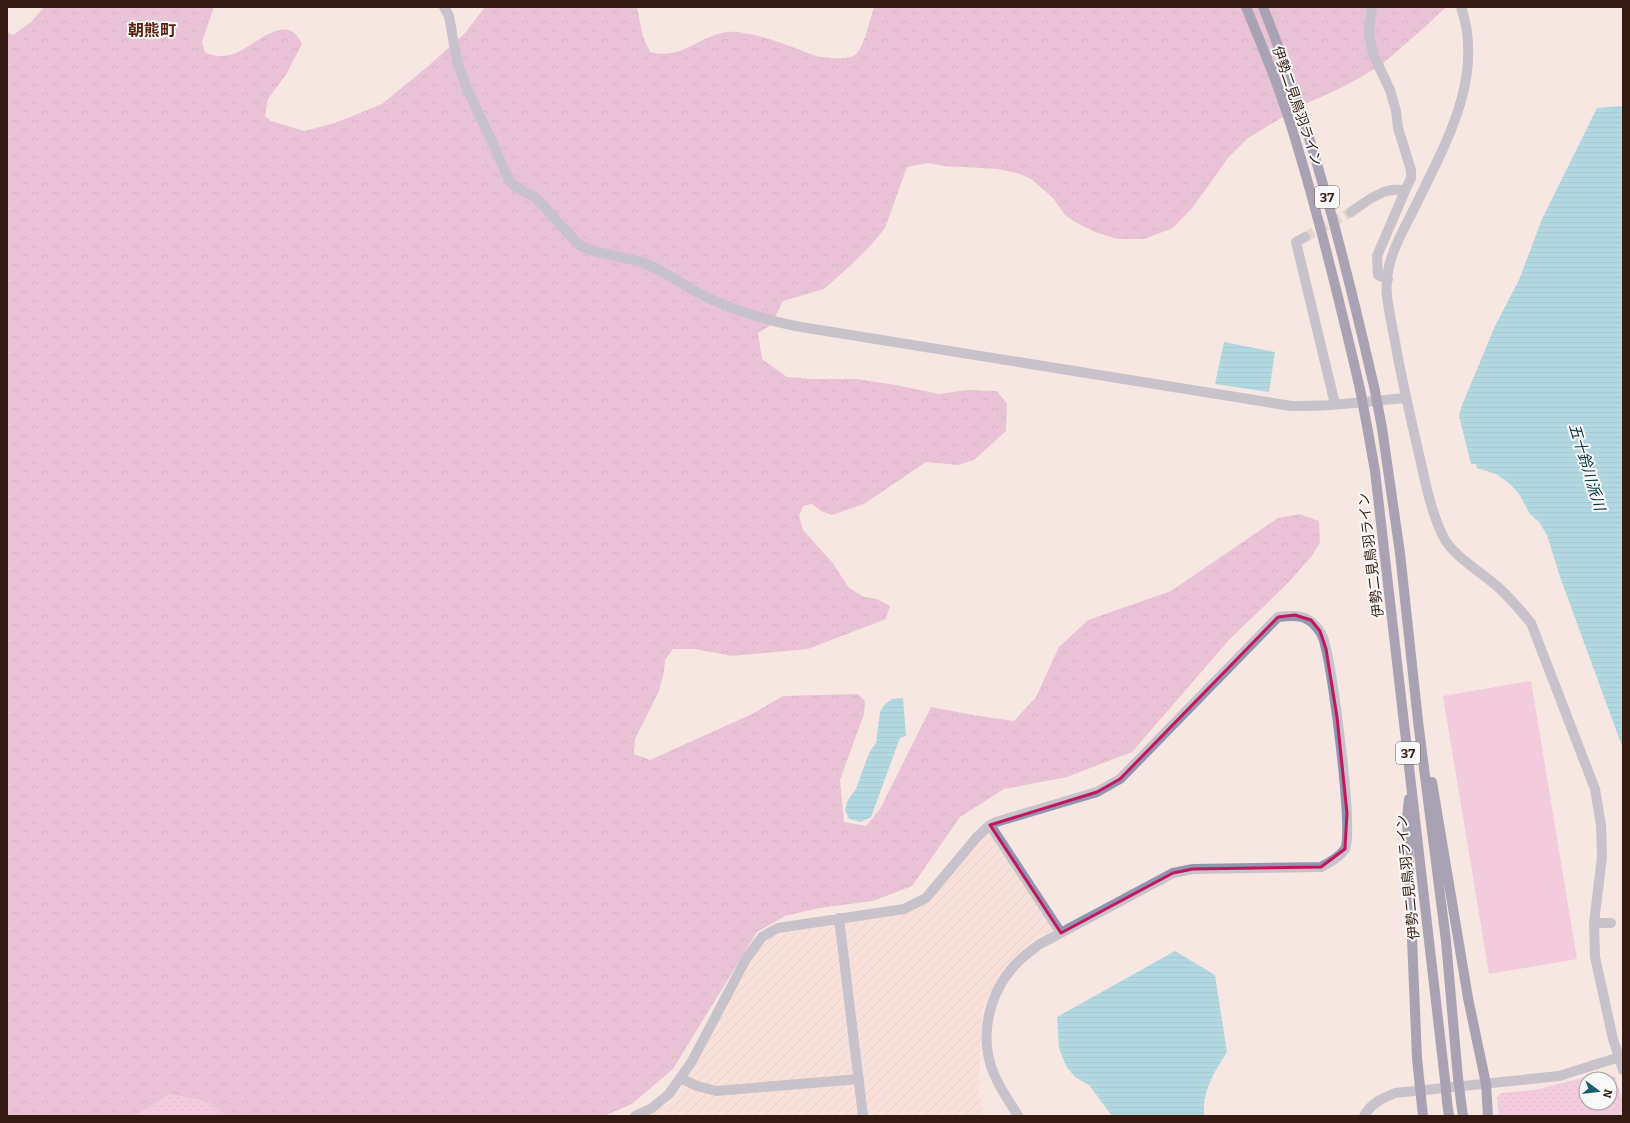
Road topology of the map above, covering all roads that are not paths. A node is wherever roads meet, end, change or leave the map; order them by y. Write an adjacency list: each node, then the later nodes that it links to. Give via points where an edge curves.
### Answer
1 (444, 7): 13 (street, via 449,16 457,61 467,89 507,176 512,184 536,198 579,245 586,249 642,262 717,302 788,325 1291,406 1322,407)
2 (1246, 7): 15 (main road, 伊勢二見鳥羽ライン / 37, bridge, via 1297,144 1320,222 1360,389 1375,471)
3 (1263, 7): 7 (main road, 伊勢二見鳥羽ライン / 37)
4 (1270, 7): 7 (main road)
5 (1372, 7): 8 (street, via 1370,42 1390,90 1411,170 1411,178)
6 (1460, 7): 11 (street, via 1466,25 1468,55 1462,100 1397,244 1389,267)
7 (1287, 69): 14 (main road, 伊勢二見鳥羽ライン / 37, bridge, via 1307,126 1332,213 1375,391 1400,553)
8 (1405, 191): 9 (street, via 1383,192); 11 (street, via 1377,256 1378,274)
9 (1351, 212)
10 (1305, 236): 13 (street, via 1296,242)
11 (1388, 279): 12 (street, via 1388,306)
12 (1406, 398): 13 (street); 18 (street, via 1432,506 1445,539 1500,588 1531,623 1595,789 1601,825 1602,857)
13 (1335, 404)
14 (1418, 721): 25 (main road, via 1429,765 1470,1006); 33 (main road, 伊勢二見鳥羽ライン / 37, bridge, via 1446,941)
15 (1411, 780): 26 (main road, via 1407,818); 32 (main road, 伊勢二見鳥羽ライン / 37, bridge)
16 (990, 825): 17 (street, via 926,898 904,909); 20 (street); 20 (street, via 1097,792 1120,779 1278,617 1300,616 1311,620 1320,631 1326,649 1337,717 1348,838 1345,848 1332,861 1321,867 1193,868 1173,873)
17 (839, 918): 23 (street, via 778,928 762,937 746,959 691,1063); 24 (street)
18 (1594, 923): 19 (street); 21 (street, via 1595,957 1600,983 1613,1039)
19 (1611, 923)
20 (1061, 933): 29 (street, via 1040,944 1012,969 1000,985 988,1017 987,1044 991,1064 998,1082)
21 (1621, 1057): 22 (street); 25 (street, via 1560,1076)
22 (1623, 1070)
23 (680, 1078): 24 (street, via 716,1091); 27 (street, via 669,1094 652,1108)
24 (859, 1079): 28 (street)
25 (1486, 1084): 26 (street); 34 (main road)
26 (1420, 1090): 30 (street, via 1395,1093 1378,1100); 31 (main road)
27 (635, 1116)
28 (863, 1116)
29 (1018, 1116)
30 (1364, 1116)
31 (1423, 1116)
32 (1449, 1116)
33 (1463, 1116)
34 (1488, 1116)

